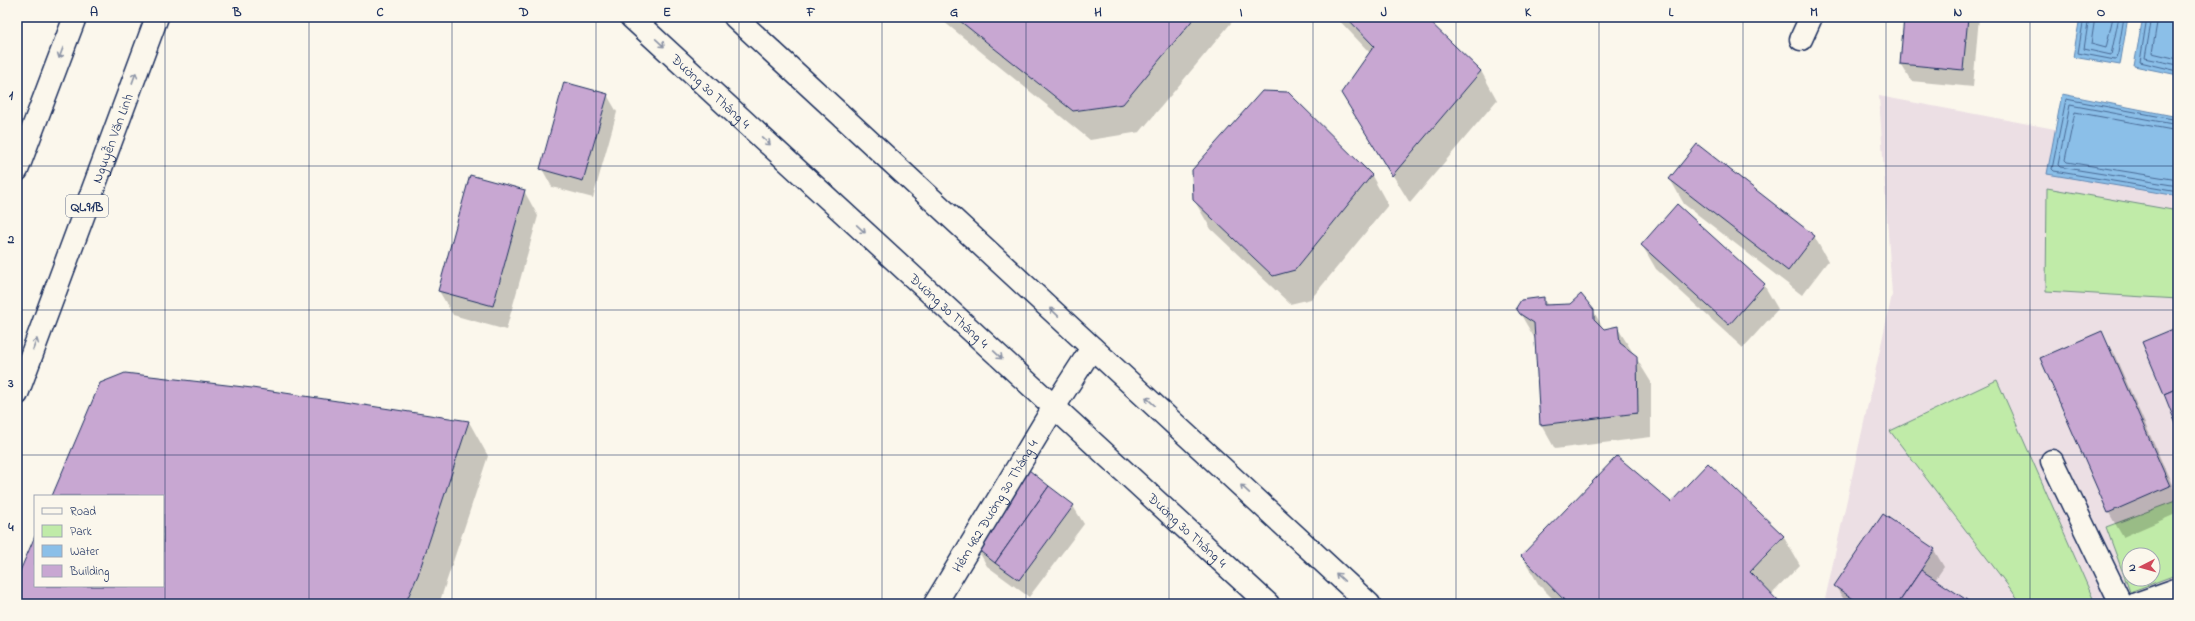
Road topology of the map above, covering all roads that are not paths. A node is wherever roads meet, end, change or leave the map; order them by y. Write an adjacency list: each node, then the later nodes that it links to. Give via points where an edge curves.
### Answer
1 (75, 17): 7 (main road, one-way to 7)
2 (157, 17): 9 (main road, Nguyễn Văn Linh / QL.91B, one-way to 2)
3 (631, 17): 10 (main road, Đường 30 Tháng 4, one-way to 10)
4 (734, 17): 8 (main road, one-way to 4)
5 (1810, 17): 6 (main road)
6 (1801, 39)
7 (17, 170)
8 (1092, 348): 10 (main road, Hẻm 482 Đường 30 Tháng 4); 15 (main road, one-way to 8)
9 (17, 394)
10 (1054, 407): 13 (main road, Hẻm 482 Đường 30 Tháng 4); 14 (main road, Đường 30 Tháng 4)
11 (2052, 461): 16 (main road)
12 (2178, 589): 17 (main road)
13 (936, 604)
14 (1268, 604)
15 (1369, 604)
16 (2121, 604)
17 (2136, 604)

